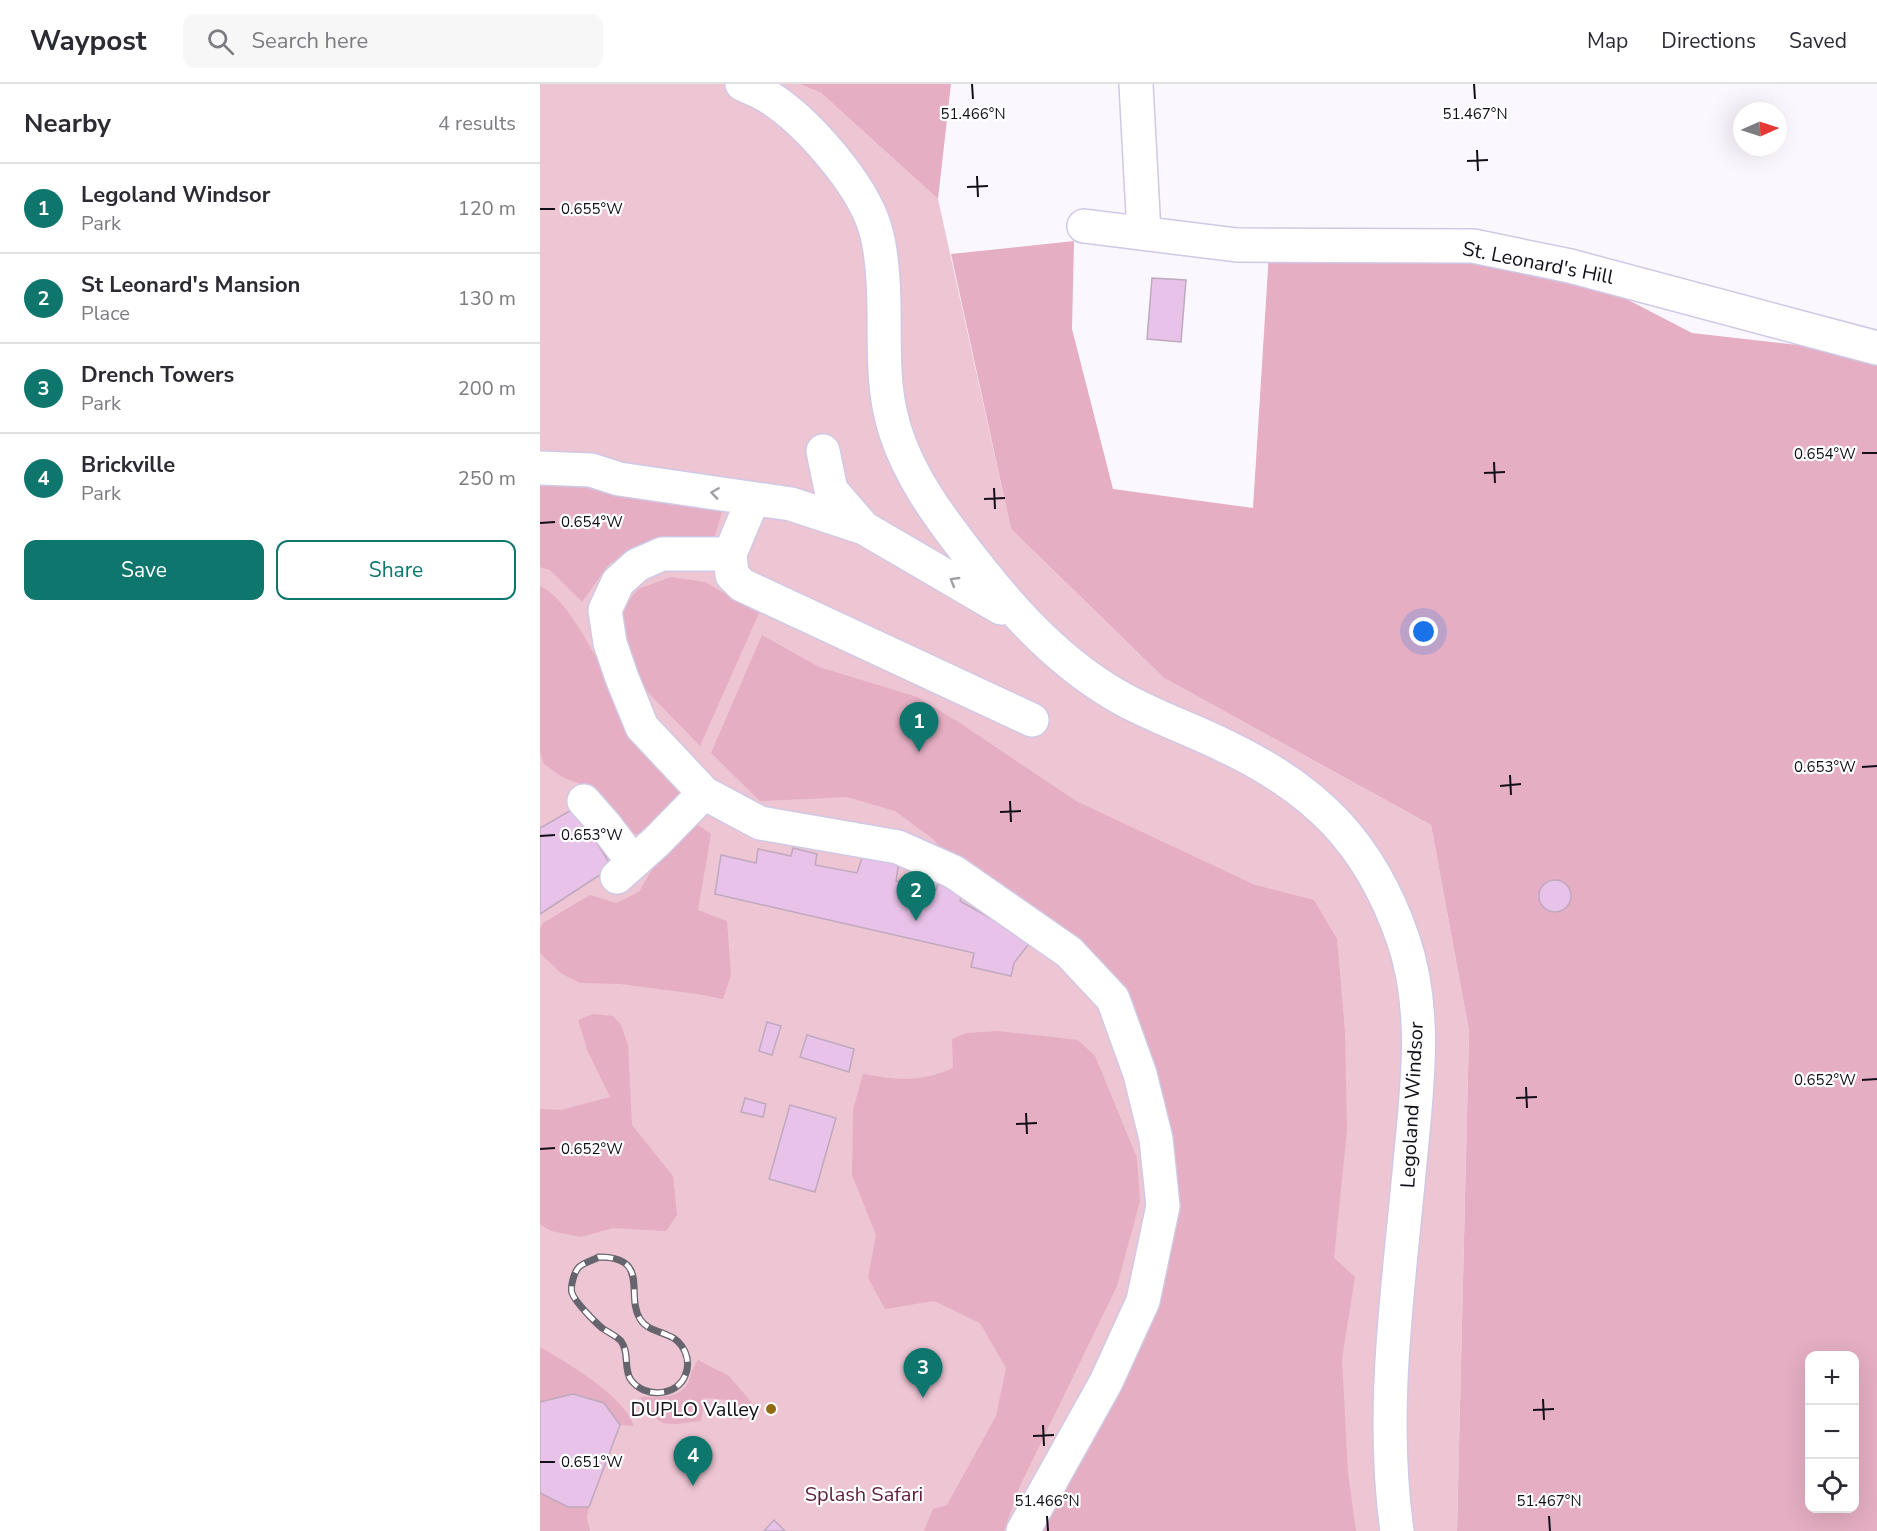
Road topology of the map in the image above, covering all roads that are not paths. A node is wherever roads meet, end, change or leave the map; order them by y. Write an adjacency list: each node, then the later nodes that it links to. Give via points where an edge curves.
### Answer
1 (742, 84): 11 (street, via 768,97 800,122 847,175 864,204 875,229 883,277 890,412 902,450 949,529)
2 (1136, 84): 4 (street)
3 (1084, 226): 4 (street, St. Leonard's Hill)
4 (1144, 233): 5 (street, St. Leonard's Hill, via 1236,245 1473,246 1570,266)
5 (1877, 348)
6 (823, 451): 9 (street, via 831,489)
7 (540, 468): 8 (street, one-way to 7, via 620,479 591,470)
8 (753, 499): 9 (street, via 791,504); 10 (street)
9 (864, 528): 11 (street, one-way to 9)
10 (730, 554): 12 (street, via 732,575 742,585); 13 (street, via 662,554 638,565 618,582 605,610 610,643 642,727)
11 (1023, 621): 16 (street, Legoland Windsor, via 1064,659 1116,695 1229,747 1282,777 1326,812 1360,850 1386,896 1415,987 1419,1038 1390,1388 1389,1443)
12 (1032, 720)
13 (704, 793): 14 (street, via 625,870 605,825); 15 (street, via 760,823 898,847 954,872 1070,952 1113,999 1140,1074 1156,1139 1163,1206 1143,1301 1106,1382)
14 (584, 801)
15 (1023, 1531)
16 (1397, 1531)

